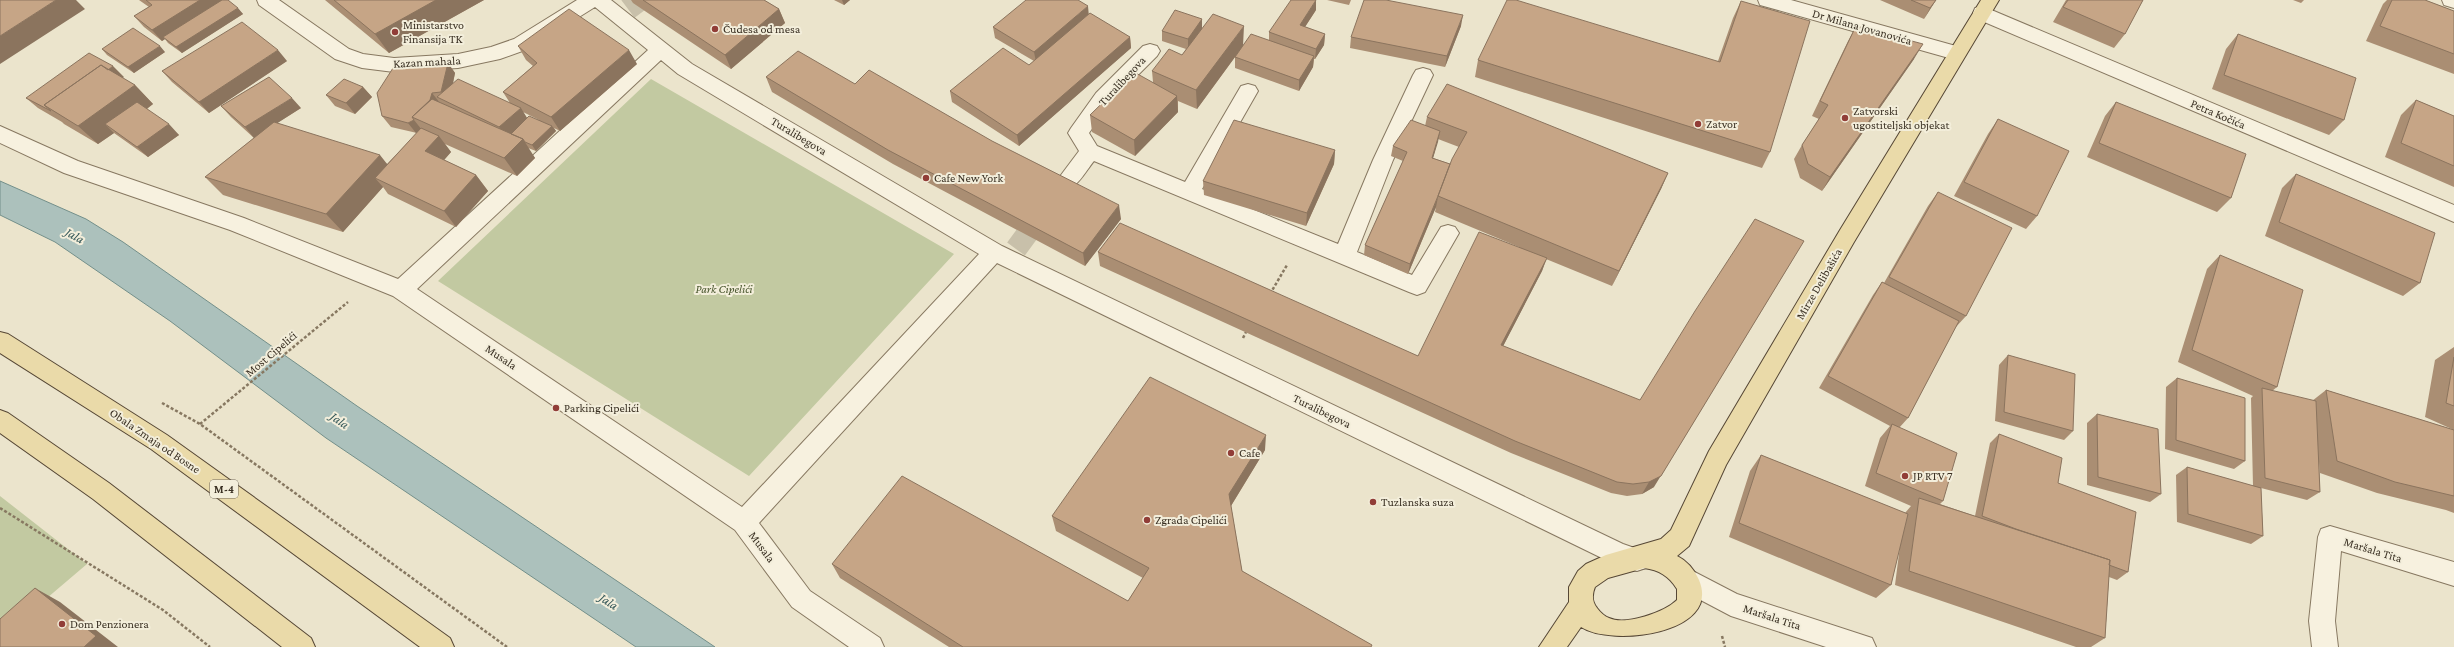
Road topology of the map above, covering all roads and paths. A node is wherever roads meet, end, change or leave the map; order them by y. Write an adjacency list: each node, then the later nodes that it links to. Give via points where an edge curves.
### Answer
1 (266, 0): 2 (street, Kazan mahala, via 342,54 362,61 394,65 458,61 493,54 521,44)
2 (591, 0)
3 (599, 0): 8 (street, Turalibegova, via 623,12)
4 (1767, 0): 10 (street, Dr Milana Jovanovića)
5 (2451, 0): 6 (street)
6 (2454, 1)
7 (1986, 7): 10 (main road, Mirze Delibašića); 17 (street, Petra Kočića)
8 (660, 50): 20 (street, Turalibegova, via 685,69); 22 (street)
9 (1150, 51): 14 (street, Turalibegova, via 1103,98 1078,133)
10 (1956, 53): 30 (main road, Mirze Delibašića, via 1717,458)
11 (1423, 75): 21 (street)
12 (1248, 91): 16 (street)
13 (0, 134): 22 (street, Musala, via 71,167 237,224)
14 (1090, 151): 15 (street); 16 (street)
15 (1065, 182)
16 (1189, 193): 19 (street)
17 (2454, 214)
18 (1448, 234): 21 (street, via 1417,286)
19 (1302, 239): 21 (street); 24 (path)
20 (1007, 253): 28 (street); 29 (street, Turalibegova)
21 (1344, 256)
22 (400, 290): 28 (street, Musala)
23 (353, 297): 43 (path, Most Cipelići, via 200,424)
24 (1266, 301)
25 (0, 341): 42 (main road, Obala Zmaja od Bosne / M-4, via 159,442)
26 (0, 420): 41 (main road, via 101,491)
27 (0, 508): 40 (path, via 163,610)
28 (744, 522): 44 (street, Musala, via 801,599)
29 (1584, 537): 31 (street, Turalibegova, via 1617,553); 33 (street, via 1592,558 1592,567)
30 (1680, 538): 31 (main road, Mirze Delibašića, via 1670,547); 34 (main road, via 1679,553)
31 (1641, 559): 33 (main road, via 1596,571); 34 (main road, via 1655,558 1665,561 1675,567)
32 (2454, 574): 46 (street, Maršala Tita, via 2330,537 2322,621)
33 (1587, 577): 36 (main road, via 1580,594)
34 (1684, 578): 35 (street, Maršala Tita); 37 (main road, via 1689,597)
35 (1731, 604): 37 (street, via 1700,603); 45 (street, Maršala Tita)
36 (1581, 606): 38 (main road); 39 (main road)
37 (1686, 607): 38 (main road, via 1680,615 1670,620)
38 (1611, 640)
39 (1556, 641)
40 (210, 647)
41 (302, 647)
42 (441, 647)
43 (506, 647)
44 (871, 647)
45 (1863, 647)
46 (2324, 647)

